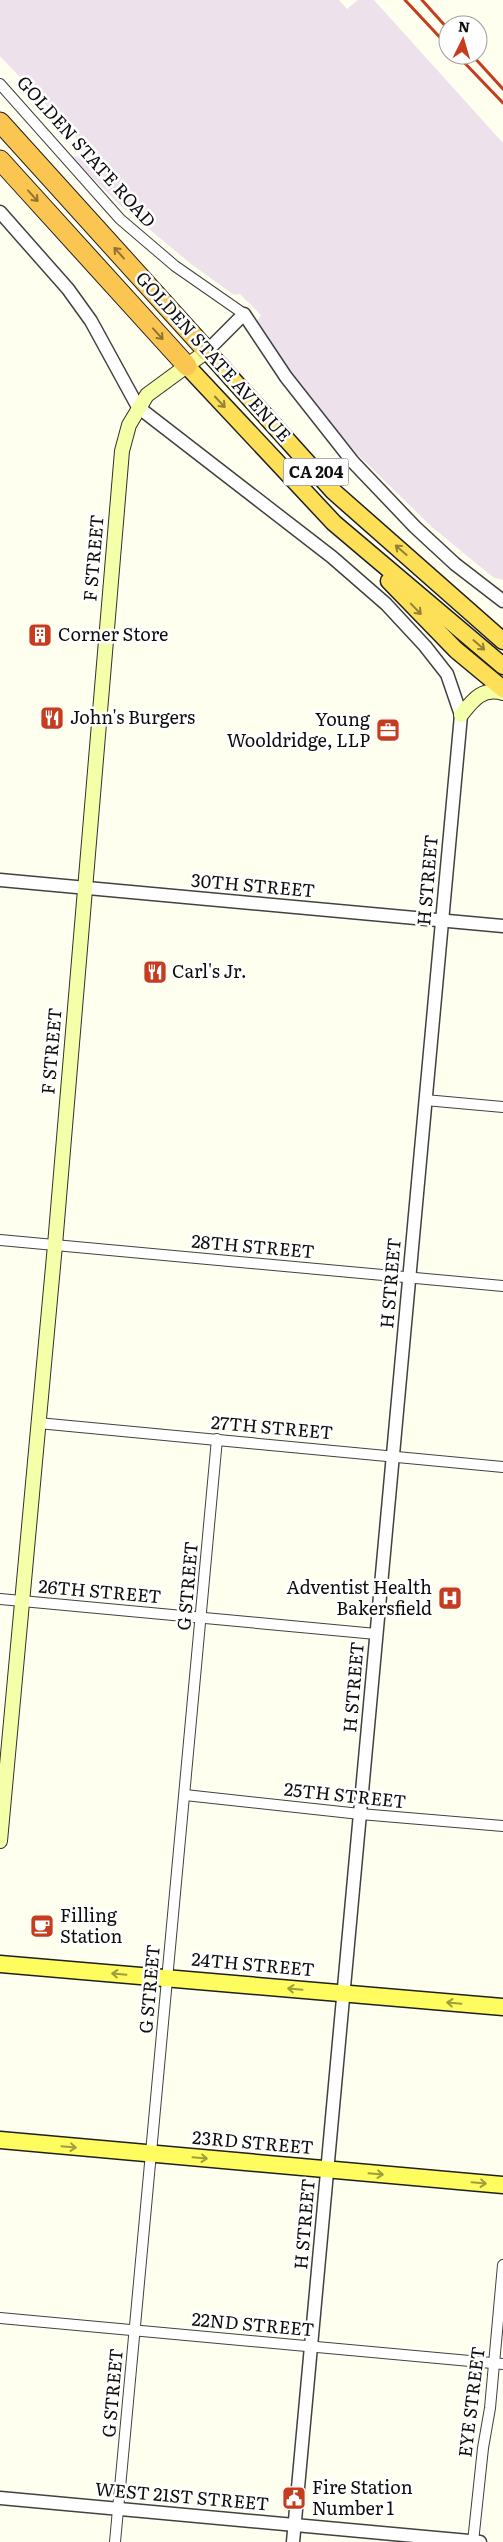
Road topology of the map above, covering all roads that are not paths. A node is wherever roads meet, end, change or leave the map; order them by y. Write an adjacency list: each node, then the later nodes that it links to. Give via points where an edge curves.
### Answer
1 (0, 84): 5 (street, GOLDEN STATE ROAD, via 120,219 175,266)
2 (0, 122): 6 (highway, GOLDEN STATE AVENUE / CA 204, one-way to 2)
3 (0, 160): 7 (highway, GOLDEN STATE AVENUE / CA 204, one-way to 7)
4 (0, 212): 8 (street, via 74,296)
5 (244, 314): 6 (street, F STREET); 11 (street, GOLDEN STATE ROAD, via 286,377 353,462 415,527 455,564)
6 (207, 351): 7 (main road, F STREET); 10 (highway, GOLDEN STATE AVENUE / CA 204, one-way to 6, via 333,491)
7 (187, 366): 8 (main road, F STREET, via 147,395); 9 (highway, GOLDEN STATE AVENUE / CA 204, one-way to 9)
8 (138, 407): 16 (street, via 332,557 386,604 447,674); 18 (main road, F STREET, via 122,452)
9 (334, 523): 14 (highway, GOLDEN STATE AVENUE / CA 204, one-way to 14); 15 (highway, one-way to 15, via 456,650)
10 (437, 582): 12 (highway); 13 (highway, GOLDEN STATE AVENUE / CA 204)
11 (503, 601)
12 (503, 630)
13 (503, 640)
14 (503, 666)
15 (503, 691): 16 (main road, via 492,690 477,696)
16 (461, 715): 19 (street, H STREET)
17 (0, 880): 18 (street, 30TH STREET)
18 (84, 888): 19 (street, 30TH STREET); 24 (main road, F STREET)
19 (442, 920): 20 (street, 30TH STREET); 21 (street, H STREET)
20 (503, 926)
21 (425, 1100): 22 (street); 25 (street, H STREET)
22 (503, 1107)
23 (0, 1240): 24 (street, 28TH STREET)
24 (55, 1245): 25 (street, 28TH STREET); 27 (main road, F STREET)
25 (409, 1278): 26 (street, 28TH STREET); 29 (street, H STREET)
26 (503, 1286)
27 (38, 1423): 28 (street, 27TH STREET); 32 (main road, F STREET)
28 (217, 1439): 29 (street, 27TH STREET); 33 (street, G STREET)
29 (393, 1456): 30 (street, 27TH STREET); 34 (street, H STREET)
30 (503, 1467)
31 (0, 1599): 32 (street, 26TH STREET)
32 (22, 1601): 33 (street, 26TH STREET); 38 (main road, F STREET)
33 (202, 1618): 34 (street, 26TH STREET); 35 (street, G STREET)
34 (376, 1634): 36 (street, H STREET)
35 (185, 1795): 36 (street, 25TH STREET); 40 (street, G STREET)
36 (360, 1814): 37 (street, 25TH STREET); 41 (street, H STREET)
37 (503, 1826)
38 (0, 1841)
39 (0, 1964): 40 (main road, 24TH STREET, one-way to 39)
40 (168, 1978): 41 (main road, 24TH STREET, one-way to 40); 44 (street, G STREET)
41 (344, 1993): 42 (main road, 24TH STREET, one-way to 41); 45 (street, H STREET)
42 (503, 2007)
43 (0, 2140): 44 (main road, 23RD STREET, one-way to 44)
44 (151, 2154): 45 (main road, 23RD STREET, one-way to 45); 49 (street, G STREET)
45 (327, 2170): 46 (main road, 23RD STREET, one-way to 46); 50 (street, H STREET)
46 (503, 2185)
47 (503, 2265): 51 (street, EYE STREET)
48 (0, 2318): 49 (street, 22ND STREET)
49 (135, 2330): 50 (street, 22ND STREET); 53 (street, G STREET)
50 (311, 2346): 51 (street, 22ND STREET); 54 (street, H STREET)
51 (499, 2363): 57 (street, EYE STREET)
52 (0, 2498): 53 (street, WEST 21ST STREET)
53 (118, 2508): 54 (street, WEST 21ST STREET); 55 (street, G STREET)
54 (294, 2524): 56 (street, H STREET); 57 (street, WEST 21ST STREET)
55 (115, 2542)
56 (293, 2542)
57 (475, 2542)

